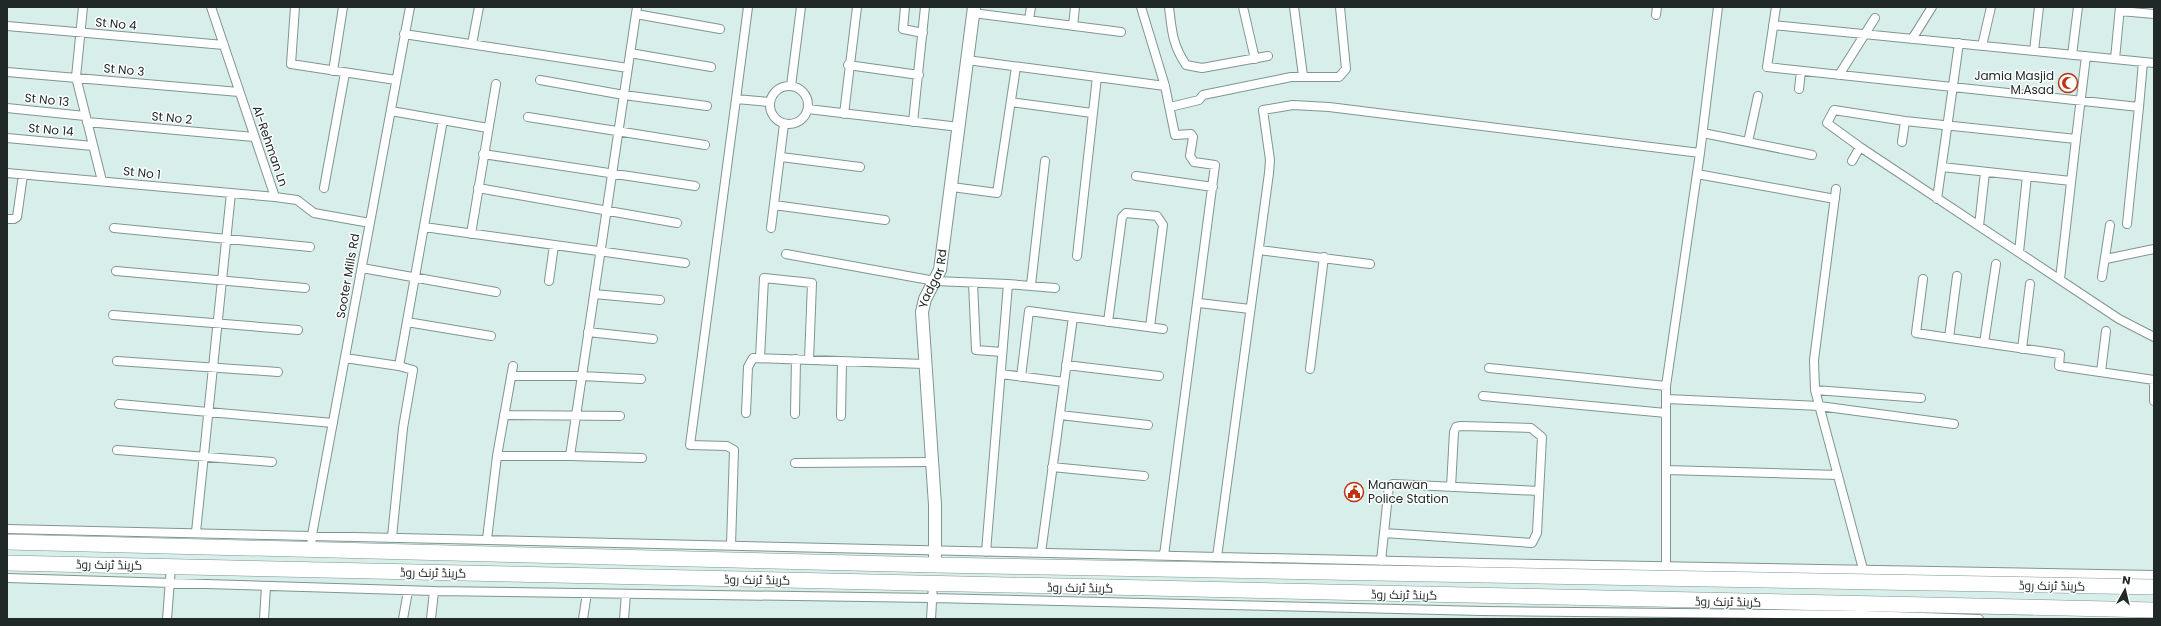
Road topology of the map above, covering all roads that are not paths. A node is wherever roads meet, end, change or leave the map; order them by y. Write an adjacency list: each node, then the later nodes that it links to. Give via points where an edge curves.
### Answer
1 (83, 7): 37 (street)
2 (211, 7): 44 (street, Al-Rehman Ln)
3 (295, 7): 60 (street, via 291,64)
4 (343, 7): 60 (street)
5 (410, 7): 39 (street, Sooter Mills Rd)
6 (479, 7): 42 (street)
7 (748, 7): 79 (street)
8 (801, 7): 72 (street)
9 (857, 7): 56 (street)
10 (905, 7): 38 (street, via 903,29)
11 (925, 7): 38 (street)
12 (1031, 7): 31 (street)
13 (1075, 7): 34 (street)
14 (1141, 7): 73 (street)
15 (1169, 7): 51 (street, via 1171,33 1177,51 1186,65 1202,68)
16 (1243, 7): 51 (street)
17 (1294, 7): 66 (street)
18 (1340, 7): 66 (street, via 1346,69 1344,74 1339,77)
19 (1718, 7): 101 (street)
20 (1776, 7): 32 (street)
21 (1921, 7): 25 (street)
22 (1991, 7): 45 (street)
23 (2039, 7): 46 (street)
24 (2078, 7): 48 (street)
25 (1930, 9): 41 (street)
26 (2120, 9): 29 (street); 52 (street)
27 (973, 10): 31 (street); 53 (street, Yadgar Rd)
28 (637, 11): 35 (street); 47 (street)
29 (2154, 14)
30 (1875, 18): 40 (street)
31 (1029, 20): 34 (street)
32 (1773, 25): 40 (street); 61 (street, via 1767,67)
33 (7, 26): 37 (street, St No 4)
34 (1073, 26): 36 (street)
35 (720, 29)
36 (1121, 32)
37 (81, 33): 44 (street, St No 4); 67 (street)
38 (923, 33): 64 (street)
39 (404, 34): 42 (street); 69 (street, Sooter Mills Rd)
40 (1865, 34): 41 (street); 65 (street)
41 (1912, 39): 43 (street)
42 (472, 44): 59 (street)
43 (1959, 44): 45 (street); 74 (street)
44 (224, 46): 76 (street, Al-Rehman Ln)
45 (1982, 46): 46 (street)
46 (2034, 51): 48 (street)
47 (630, 52): 57 (street); 59 (street)
48 (2072, 55): 50 (street)
49 (1268, 56): 51 (street)
50 (2086, 56): 52 (street); 80 (street)
51 (1255, 59)
52 (2115, 59): 54 (street)
53 (967, 60): 58 (street); 98 (street, Yadgar Rd)
54 (2143, 62): 55 (street); 85 (street)
55 (2154, 63)
56 (848, 65): 64 (street); 90 (street)
57 (711, 67)
58 (1016, 67): 68 (street); 82 (street)
59 (628, 68): 77 (street)
60 (333, 71): 63 (street)
61 (1801, 71): 65 (street); 75 (street)
62 (7, 72): 67 (street, St No 3)
63 (345, 72): 69 (street); 130 (street)
64 (919, 75): 95 (street)
65 (1839, 75): 74 (street)
66 (1303, 76): 84 (street, via 1202,95 1199,100)
67 (76, 77): 76 (street, St No 3); 92 (street)
68 (1097, 77): 73 (street); 89 (street)
69 (396, 80): 88 (street, Sooter Mills Rd)
70 (540, 80): 77 (street)
71 (496, 84): 99 (street)
72 (791, 86): 81 (street, via 774,92); 87 (street, via 802,92)
73 (1165, 86): 84 (street)
74 (1953, 87): 80 (street); 97 (street)
75 (1798, 89)
76 (238, 92): 102 (street, Al-Rehman Ln)
77 (624, 95): 83 (street); 100 (street)
78 (1758, 96): 105 (street)
79 (736, 98): 81 (street); 265 (street, via 690,445 727,446 734,450)
80 (2081, 100): 85 (street); 104 (street)
81 (769, 102): 96 (street, via 774,119)
82 (1011, 102): 89 (street); 128 (street, via 997,193)
83 (707, 106)
84 (1170, 107): 129 (street, via 1175,134 1191,134 1190,156 1194,162 1215,165)
85 (2139, 107): 143 (street)
86 (7, 108): 92 (street, St No 13)
87 (808, 109): 90 (street); 96 (street, via 806,115 796,123)
88 (391, 111): 93 (street); 141 (street, Sooter Mills Rd)
89 (1092, 113): 158 (street)
90 (844, 114): 95 (street)
91 (528, 117): 100 (street)
92 (86, 119): 102 (street, St No 2); 108 (street)
93 (443, 120): 99 (street); 146 (street)
94 (1905, 121): 97 (street); 106 (street); 109 (street, via 1834,110 1828,124)
95 (913, 122): 98 (street)
96 (784, 124): 113 (street)
97 (1948, 125): 104 (street); 117 (street)
98 (960, 127): 128 (street, Yadgar Rd)
99 (488, 128): 111 (street)
100 (618, 132): 107 (street); 120 (street)
101 (1703, 133): 105 (street); 110 (street)
102 (254, 137): 134 (street, Al-Rehman Ln)
103 (7, 138): 108 (street, St No 14)
104 (2076, 139): 126 (street)
105 (1748, 142): 112 (street)
106 (1902, 142)
107 (705, 145)
108 (93, 146): 125 (street)
109 (1860, 147): 115 (street); 136 (street)
110 (1700, 153): 121 (street); 154 (street, via 1329,106 1292,105 1263,110 1270,160)
111 (483, 154): 120 (street); 131 (street)
112 (1812, 155)
113 (780, 157): 116 (street); 137 (street)
114 (1045, 160): 177 (street)
115 (1852, 161)
116 (860, 167)
117 (1942, 167): 118 (street); 136 (street)
118 (1986, 172): 124 (street); 145 (street)
119 (7, 173): 122 (street, St No 1)
120 (612, 173): 127 (street); 138 (street)
121 (1697, 174): 135 (street); 224 (street)
122 (23, 175): 125 (street, St No 1); 139 (street, via 17,217 14,220)
123 (1136, 176): 129 (street)
124 (2027, 176): 126 (street); 156 (street)
125 (102, 181): 133 (street, St No 1)
126 (2071, 181): 170 (street)
127 (695, 186)
128 (952, 187): 173 (street, Yadgar Rd, via 940,270)
129 (1213, 187): 183 (street)
130 (324, 188)
131 (478, 188): 138 (street); 149 (street)
132 (1836, 189): 135 (street)
133 (231, 193): 134 (street, St No 1); 150 (street)
134 (274, 198): 141 (street, Al-Rehman Ln, via 297,200 314,213)
135 (1835, 199): 225 (street, via 1814,360)
136 (1937, 199): 145 (street)
137 (774, 205): 140 (street); 148 (street)
138 (606, 211): 142 (street); 155 (street)
139 (7, 219)
140 (885, 220)
141 (370, 223): 164 (street, Sooter Mills Rd)
142 (677, 223)
143 (2127, 224)
144 (2110, 225): 160 (street)
145 (1979, 226): 156 (street)
146 (424, 227): 149 (street); 167 (street)
147 (114, 228): 150 (street)
148 (771, 228)
149 (470, 234): 151 (street)
150 (227, 238): 152 (street); 171 (street)
151 (554, 245): 155 (street); 172 (street)
152 (310, 247)
153 (2154, 249): 160 (street)
154 (1259, 250): 159 (street); 184 (street)
155 (600, 252): 161 (street); 181 (street)
156 (2019, 252): 170 (street)
157 (786, 254): 173 (street)
158 (1077, 256)
159 (1324, 257): 162 (street); 214 (street)
160 (2106, 259): 168 (street)
161 (685, 263)
162 (1370, 264)
163 (1996, 264): 199 (street)
164 (362, 268): 167 (street); 202 (street, Sooter Mills Rd)
165 (116, 271): 171 (street)
166 (1957, 276): 196 (street)
167 (415, 277): 180 (street); 187 (street)
168 (2102, 277)
169 (1923, 279): 196 (street, via 1916,333)
170 (2060, 279): 197 (street, via 2130,326)
171 (222, 280): 178 (street); 189 (street)
172 (549, 281)
173 (935, 282): 174 (street); 208 (street, Yadgar Rd, via 925,299 922,312)
174 (973, 283): 175 (street); 201 (street, via 976,350)
175 (1008, 284): 177 (street); 201 (street)
176 (2030, 284): 200 (street)
177 (1031, 286): 179 (street)
178 (305, 288)
179 (1055, 288)
180 (496, 292)
181 (594, 294): 182 (street); 194 (street)
182 (660, 300)
183 (1199, 303): 184 (street); 269 (street)
184 (1250, 309): 270 (street)
185 (113, 315): 189 (street)
186 (1073, 317): 188 (street); 209 (street); 221 (street, via 1029,311)
187 (407, 322): 195 (street); 210 (street)
188 (1108, 322): 190 (street); 190 (street, via 1122,217 1126,213 1157,216 1163,225)
189 (218, 324): 192 (street); 212 (street)
190 (1150, 327): 191 (street)
191 (1163, 329)
192 (298, 330)
193 (2106, 331): 216 (street)
194 (588, 332): 198 (street); 219 (street)
195 (491, 336)
196 (1949, 338): 199 (street)
197 (2154, 338)
198 (653, 339)
199 (1984, 343): 200 (street)
200 (2022, 349): 216 (street, via 2060,354 2059,366)
201 (1002, 352): 217 (street)
202 (345, 358): 210 (street); 241 (street, Sooter Mills Rd)
203 (760, 358): 204 (street); 205 (street, via 764,278 812,283); 233 (street, via 753,358 748,367)
204 (796, 360): 205 (street); 235 (street)
205 (809, 360): 207 (street)
206 (117, 361): 212 (street)
207 (842, 361): 208 (street); 240 (street)
208 (924, 364): 250 (street, Yadgar Rd)
209 (1066, 365): 220 (street); 223 (street)
210 (399, 366): 261 (street, via 413,370 403,428)
211 (513, 366): 218 (street)
212 (213, 367): 215 (street); 232 (street)
213 (1489, 368): 224 (street)
214 (1310, 369)
215 (278, 372)
216 (2101, 372): 229 (street, via 2154,380)
217 (1001, 374): 221 (street); 267 (street)
218 (511, 376): 219 (street); 236 (street)
219 (581, 376): 222 (street); 238 (street)
220 (1159, 376)
221 (1022, 377): 223 (street)
222 (641, 380)
223 (1064, 382): 237 (street)
224 (1666, 386): 228 (street)
225 (1815, 390): 227 (street); 231 (street)
226 (1483, 396): 234 (street)
227 (1921, 398)
228 (1666, 399): 231 (street); 234 (street)
229 (2154, 401)
230 (119, 404): 232 (street)
231 (1819, 406): 243 (street); 254 (street)
232 (209, 411): 241 (street); 245 (street)
233 (746, 413)
234 (1666, 413): 253 (street)
235 (795, 414)
236 (504, 415): 238 (street); 246 (street)
237 (1060, 415): 242 (street); 252 (street)
238 (575, 416): 239 (street); 247 (street)
239 (620, 416)
240 (842, 416)
241 (332, 424): 264 (street, Sooter Mills Rd)
242 (1148, 424)
243 (1954, 424)
244 (117, 450): 245 (street)
245 (204, 456): 249 (street); 259 (street)
246 (497, 456): 247 (street); 262 (street)
247 (570, 456): 248 (street)
248 (642, 458)
249 (272, 462)
250 (931, 462): 251 (street); 271 (street, Yadgar Rd, via 935,505)
251 (795, 463)
252 (1052, 467): 255 (street); 268 (street)
253 (1666, 470): 254 (street); 274 (street)
254 (1838, 475): 277 (street)
255 (1144, 476)
256 (1451, 487): 257 (street); 257 (street, via 1456,427 1531,428 1541,435 1543,440); 260 (street, via 1393,484 1389,486)
257 (1539, 492): 260 (street, via 1536,537 1532,543)
258 (7, 529): 259 (street)
259 (196, 532): 264 (street)
260 (1384, 533): 272 (street)
261 (392, 537): 262 (street); 264 (street)
262 (487, 539): 265 (street)
263 (7, 542): 266 (highway, گرینڈ ٹرنک روڈ)
264 (312, 542): 266 (highway, گرینڈ ٹرنک روڈ); 271 (highway, گرینڈ ٹرنک روڈ)
265 (731, 545): 271 (street)
266 (261, 549): 276 (highway)
267 (986, 552): 268 (street); 271 (street)
268 (1041, 553): 269 (street)
269 (1164, 555): 270 (street)
270 (1217, 557): 272 (street)
271 (935, 558): 278 (highway, گرینڈ ٹرنک روڈ)
272 (1381, 561): 274 (street)
273 (7, 563): 275 (highway, گرینڈ ٹرنک روڈ)
274 (1666, 566): 277 (street)
275 (171, 567): 276 (highway, گرینڈ ٹرنک روڈ); 281 (street)
276 (262, 569): 287 (highway, گرینڈ ٹرنک روڈ)
277 (1863, 569): 279 (street)
278 (1210, 570): 283 (highway, گرینڈ ٹرنک روڈ); 285 (highway)
279 (2154, 575)
280 (7, 578): 281 (street)
281 (170, 584): 282 (street); 294 (street)
282 (266, 586): 284 (street); 295 (street)
283 (2154, 587)
284 (408, 590): 286 (street); 296 (street)
285 (1210, 590): 289 (highway, گرینڈ ٹرنک روڈ); 291 (highway, گرینڈ ٹرنک روڈ)
286 (434, 591): 288 (street); 297 (street)
287 (932, 591): 289 (highway, گرینڈ ٹرنک روڈ); 290 (street); 300 (street)
288 (587, 593): 290 (street); 298 (street)
289 (1023, 593): 291 (street)
290 (626, 594): 299 (street)
291 (1353, 601): 293 (highway, گرینڈ ٹرنک روڈ, via 1864,610)
292 (2154, 610): 293 (highway, گرینڈ ٹرنک روڈ)
293 (1914, 615): 301 (street)
294 (167, 619)
295 (264, 619)
296 (403, 619)
297 (431, 619)
298 (583, 619)
299 (624, 619)
300 (931, 619)
301 (1979, 619)

